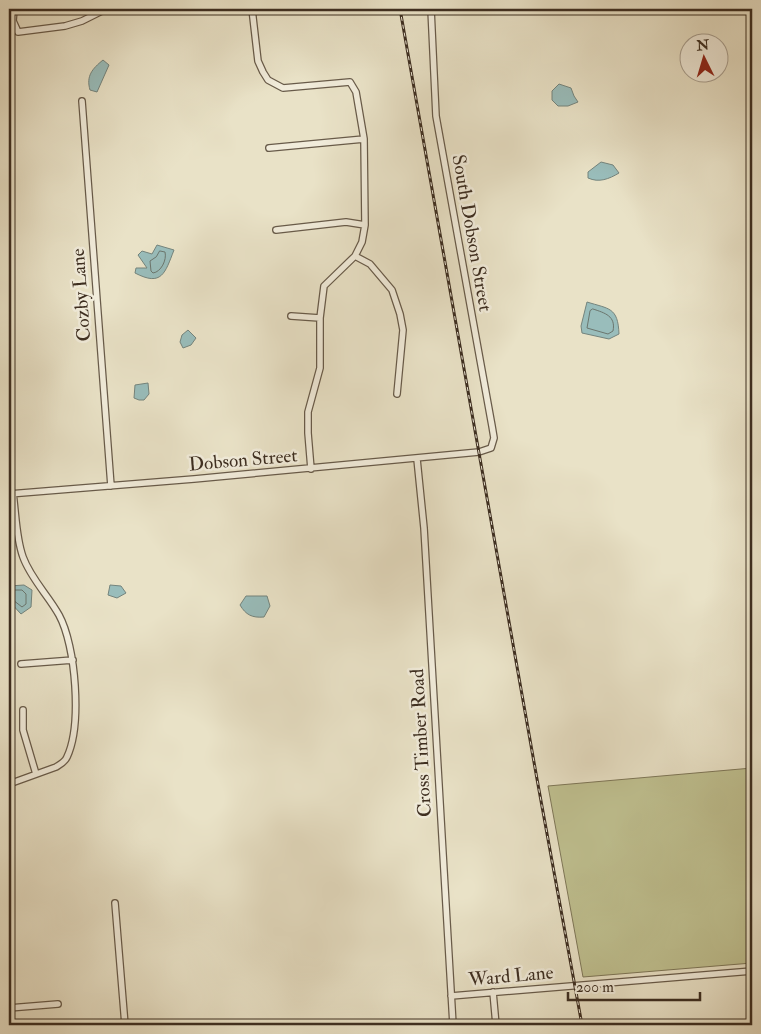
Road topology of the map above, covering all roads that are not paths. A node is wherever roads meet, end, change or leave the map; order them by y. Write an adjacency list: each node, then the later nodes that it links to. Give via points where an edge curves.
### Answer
1 (14, 9): 2 (street, via 18,32 65,26)
2 (106, 9)
3 (252, 9): 6 (street, via 258,61 268,80 283,88 350,82 356,92)
4 (431, 9): 14 (street, South Dobson Street, via 436,116 494,438 491,448)
5 (82, 101): 17 (street, Cozby Lane)
6 (364, 139): 7 (street); 8 (street)
7 (269, 148)
8 (366, 225): 9 (street, via 346,222); 10 (street)
9 (276, 230)
10 (355, 256): 12 (street, via 324,286); 13 (street, via 370,264 392,290 400,314 403,330)
11 (291, 316): 12 (street)
12 (320, 318): 16 (street, via 320,368 308,412)
13 (397, 394)
14 (479, 452): 15 (street, Dobson Street)
15 (417, 459): 16 (street, Dobson Street); 27 (street, Cross Timber Road, via 424,528)
16 (311, 469): 17 (street, Dobson Street)
17 (111, 486): 18 (street, Dobson Street)
18 (11, 493): 19 (street, via 23,556 32,576 59,615)
19 (73, 660): 20 (street); 22 (street, via 75,721 67,758 63,763)
20 (21, 664)
21 (23, 710): 22 (street, via 23,730)
22 (36, 774): 23 (street)
23 (9, 784)
24 (115, 903): 30 (street)
25 (752, 971): 26 (street, Ward Lane)
26 (494, 992): 27 (street, Ward Lane); 32 (street)
27 (451, 996): 31 (street, Cross Timber Road)
28 (58, 1004): 29 (street)
29 (9, 1008)
30 (125, 1025)
31 (453, 1025)
32 (496, 1025)

